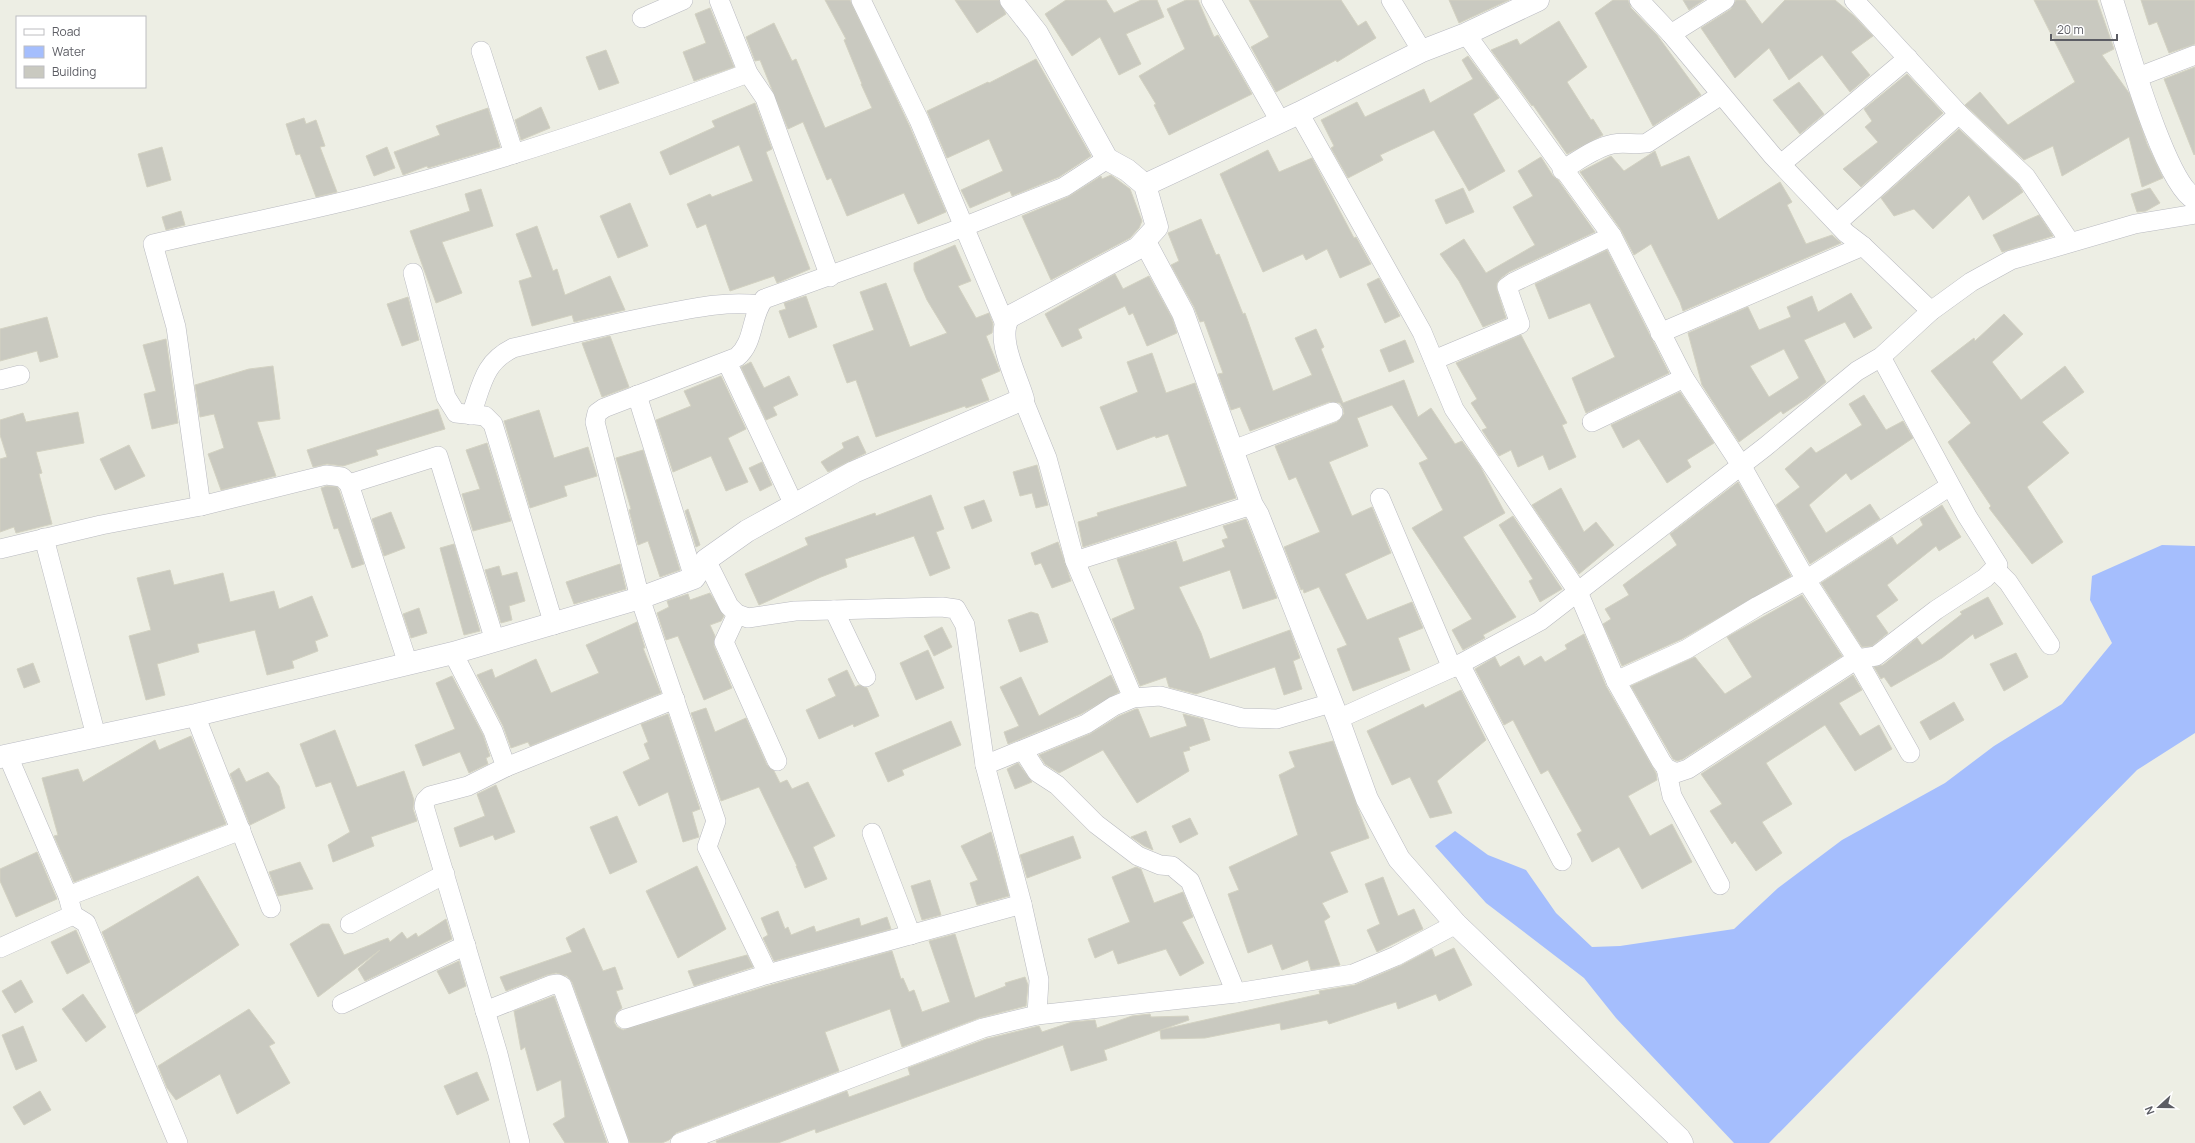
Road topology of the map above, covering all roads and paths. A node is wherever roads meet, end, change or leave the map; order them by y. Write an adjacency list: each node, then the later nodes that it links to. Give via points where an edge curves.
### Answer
1 (682, 0): 12 (street)
2 (718, 0): 19 (street)
3 (861, 0): 32 (street, via 919,120)
4 (1011, 0): 25 (main road, via 1037,33)
5 (1211, 0): 23 (street)
6 (1391, 0): 16 (street)
7 (1538, 0): 13 (main road)
8 (1639, 0): 14 (street)
9 (1725, 0): 14 (street)
10 (1854, 0): 18 (street)
11 (2112, 0): 20 (main road)
12 (642, 18)
13 (1466, 34): 16 (main road); 27 (street)
14 (1670, 34): 21 (street)
15 (480, 51): 24 (street)
16 (1422, 51): 23 (main road)
17 (2195, 55): 20 (street)
18 (1908, 58): 22 (street); 26 (street)
19 (748, 73): 24 (street, via 650,110); 38 (street, via 765,98)
20 (2138, 76): 29 (main road, via 2159,144 2178,183)
21 (1721, 95): 26 (street); 27 (street, via 1647,143 1605,146)
22 (1959, 114): 31 (street); 35 (street, via 2026,178)
23 (1289, 117): 28 (main road); 44 (street, via 1422,332)
24 (514, 154): 61 (street, via 365,196 153,244 176,327)
25 (1107, 159): 28 (main road, via 1127,170); 32 (street, via 1064,187)
26 (1781, 164): 31 (street)
27 (1562, 170): 33 (street)
28 (1145, 185): 34 (main road, via 1156,227)
29 (2195, 199)
30 (2195, 214): 35 (street, via 2135,224)
31 (1837, 223): 36 (street)
32 (965, 226): 38 (street); 41 (street)
33 (1612, 236): 42 (street); 44 (street, via 1507,287 1520,324)
34 (1145, 242): 41 (main road, via 1009,317); 54 (main road, via 1183,313)
35 (2070, 242): 40 (street, via 2011,260 1971,282)
36 (1864, 246): 40 (street); 42 (street)
37 (413, 273): 52 (street, via 446,397 456,413)
38 (830, 277): 39 (street, via 776,294 764,299)
39 (759, 305): 45 (street, via 748,345 737,358); 52 (street, via 739,303 688,309 513,348 499,355 489,365)
40 (1931, 311): 43 (street)
41 (1004, 324): 50 (main road, via 1004,343)
42 (1660, 333): 47 (street)
43 (1881, 357): 55 (street, via 1857,371); 57 (street)
44 (1434, 360): 69 (street, via 1454,409)
45 (727, 362): 49 (street); 59 (street)
46 (20, 375): 48 (street)
47 (1684, 378): 53 (street); 55 (street)
48 (0, 380)
49 (637, 395): 67 (street); 70 (street, via 604,408 597,413 596,422)
50 (1023, 399): 59 (main road, via 854,472); 65 (street, via 1047,458)
51 (1333, 412): 54 (street)
52 (470, 415): 73 (street, via 485,416 493,424)
53 (1592, 422)
54 (1233, 450): 60 (main road)
55 (1741, 465): 68 (street); 69 (street)
56 (349, 484): 61 (street, via 342,477 326,475); 74 (street, via 438,456); 78 (street)
57 (1950, 486): 66 (street, via 1995,558 1998,565); 68 (street)
58 (1380, 498): 79 (street)
59 (794, 505): 64 (main road, via 747,531)
60 (1252, 505): 65 (street); 84 (main road)
61 (201, 506): 62 (street, via 101,524)
62 (44, 538): 63 (street); 86 (street)
63 (0, 549)
64 (706, 560): 67 (main road); 72 (street, via 729,606)
65 (1075, 561): 82 (street)
66 (1996, 570): 75 (street, via 2008,582); 77 (street, via 1936,610 1876,656)
67 (694, 578): 70 (main road)
68 (1806, 580): 77 (street); 81 (street, via 1687,649)
69 (1578, 592): 79 (street, via 1540,621); 81 (street)
70 (640, 598): 73 (main road); 83 (street)
71 (834, 610): 72 (street, via 795,611 748,618); 80 (street); 91 (street, via 942,607 956,609 965,625)
72 (736, 614): 90 (street, via 724,642)
73 (554, 625): 74 (main road)
74 (495, 641): 76 (main road)
75 (2050, 645)
76 (453, 653): 78 (main road); 92 (street, via 493,731)
77 (1857, 659): 88 (street); 93 (street, via 1688,769 1676,773)
78 (408, 664): 85 (main road)
79 (1456, 666): 84 (street); 96 (street)
80 (866, 677)
81 (1616, 681): 93 (street)
82 (1133, 698): 84 (street, via 1160,696 1242,718 1277,719); 87 (street, via 1114,706 1086,724)
83 (676, 699): 92 (street); 108 (street, via 680,718 716,821 707,847)
84 (1335, 711): 104 (main road, via 1366,799 1399,859)
85 (195, 715): 86 (main road); 94 (street)
86 (96, 736): 89 (main road)
87 (1023, 750): 91 (street); 109 (street, via 1037,772 1057,785 1096,824 1138,856 1160,865 1172,866 1190,881)
88 (1910, 752)
89 (4, 756): 99 (street)
90 (778, 761)
91 (985, 765): 100 (street)
92 (506, 767): 97 (street, via 468,786 430,796 425,801 426,817)
93 (1666, 768): 98 (street, via 1672,796)
94 (241, 830): 99 (street); 101 (street)
95 (872, 833): 105 (street)
96 (1562, 862)
97 (445, 874): 103 (street); 106 (street)
98 (1720, 884)
99 (68, 896): 102 (street)
100 (1022, 904): 105 (street); 112 (street, via 1039,980)
101 (271, 908)
102 (73, 915): 107 (street); 114 (street, via 86,923)
103 (350, 924)
104 (1456, 924): 109 (street, via 1396,956 1354,974); 118 (main road)
105 (911, 935): 108 (street)
106 (466, 944): 110 (street); 111 (street)
107 (0, 948)
108 (768, 974): 113 (street)
109 (1236, 993): 112 (street)
110 (342, 1004)
111 (485, 1011): 115 (street); 116 (street, via 551,985 562,986)
112 (1036, 1015): 117 (street, via 982,1028)
113 (625, 1019)
114 (178, 1143)
115 (520, 1143)
116 (619, 1143)
117 (680, 1143)
118 (1682, 1143)

